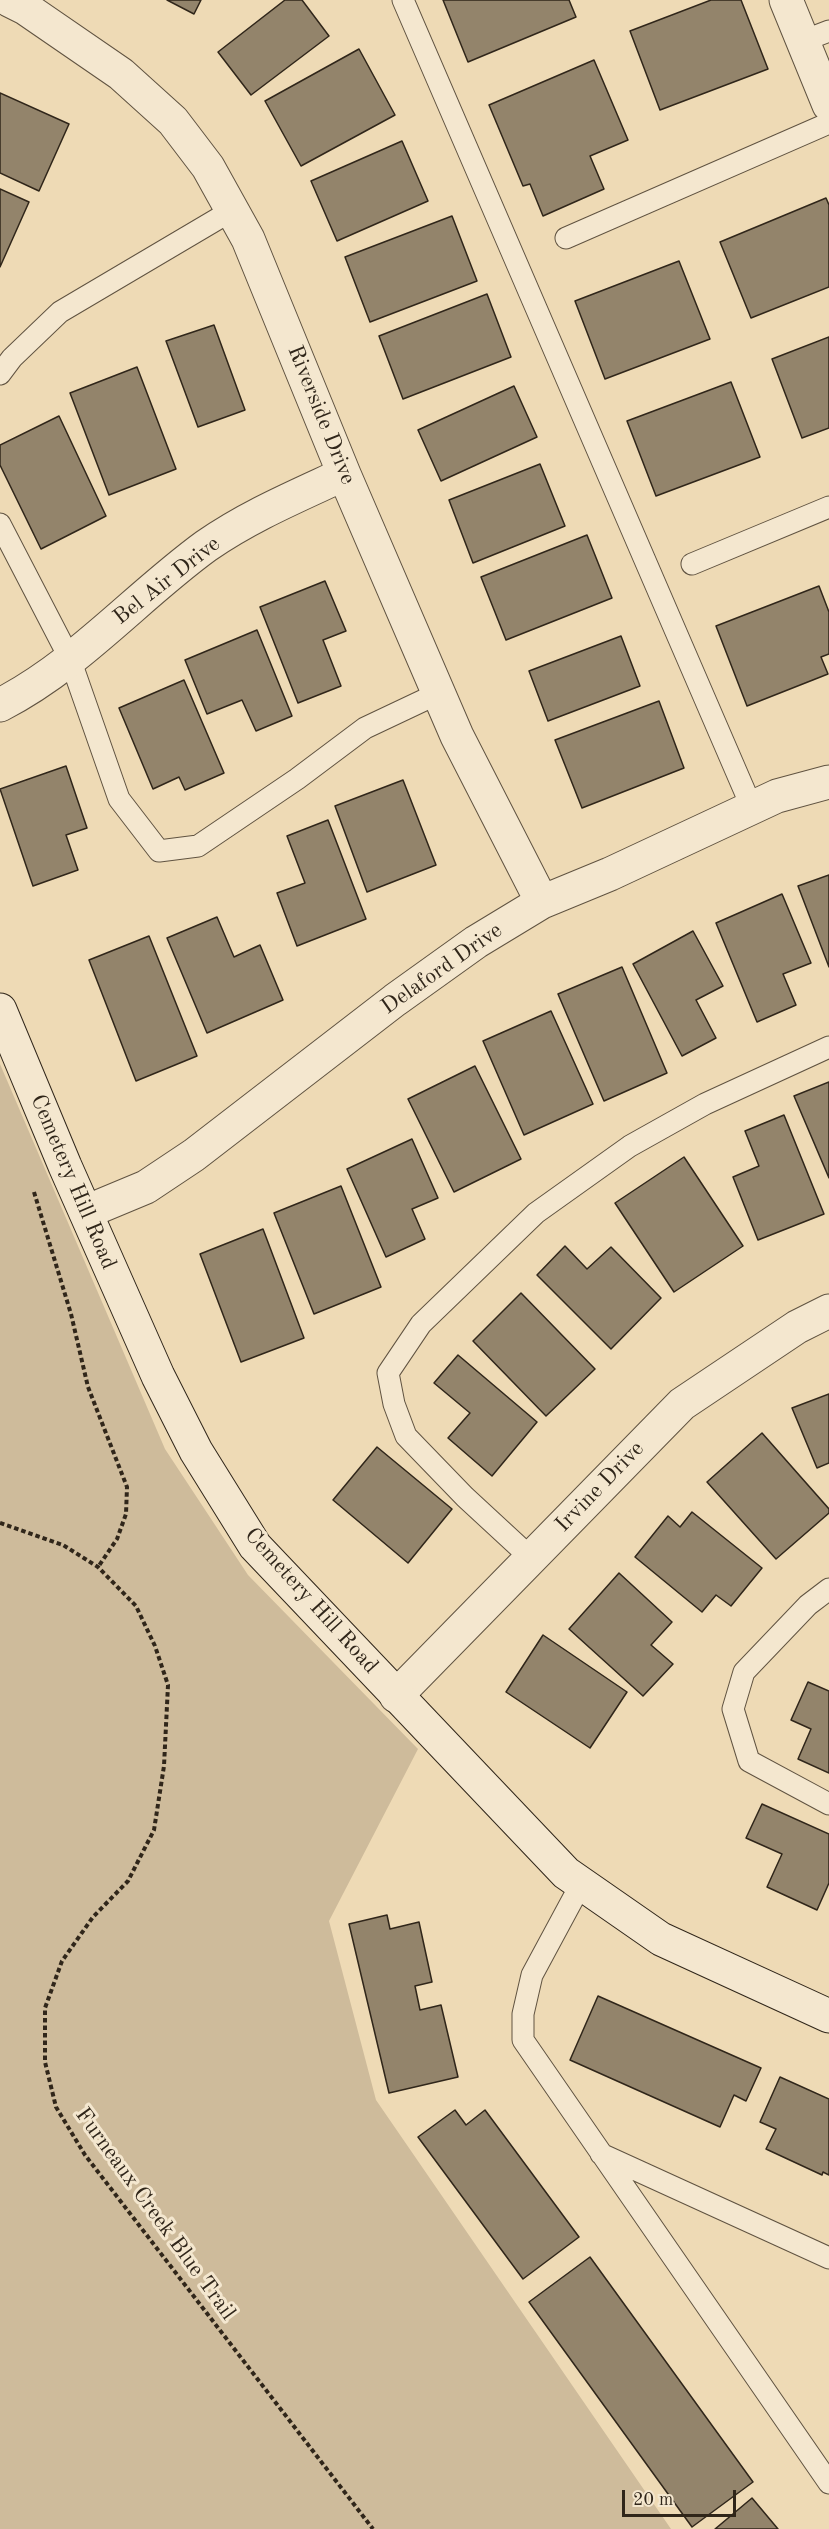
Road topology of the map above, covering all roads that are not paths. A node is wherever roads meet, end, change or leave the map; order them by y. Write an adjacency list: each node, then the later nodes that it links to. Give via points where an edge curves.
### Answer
1 (9, 0): 7 (street, Riverside Drive, via 121,74 173,121 208,167)
2 (403, 0): 18 (lane)
3 (786, 0): 4 (street)
4 (816, 36): 5 (street)
5 (829, 105)
6 (829, 123): 8 (lane)
7 (231, 211): 9 (lane, via 60,312); 10 (street, Riverside Drive, via 249,239)
8 (566, 238)
9 (0, 374)
10 (344, 474): 14 (street, Bel Air Drive, via 263,511 207,546); 15 (street, Riverside Drive)
11 (829, 507): 13 (lane)
12 (0, 525): 14 (lane)
13 (692, 564)
14 (70, 659): 15 (lane, via 119,799 159,850 198,846 365,728); 16 (street, Bel Air Drive)
15 (439, 693): 19 (street, Riverside Drive)
16 (0, 705)
17 (829, 782): 18 (street, Delaford Drive, via 777,796)
18 (752, 808): 19 (street, Delaford Drive)
19 (542, 902): 22 (street, Delaford Drive, via 476,942 404,994 194,1155 146,1187)
20 (0, 1010): 22 (street, Cemetery Hill Road)
21 (829, 1047): 24 (lane, via 705,1104 630,1146 536,1213 421,1324 388,1373 406,1436)
22 (86, 1212): 26 (street, Cemetery Hill Road, via 196,1451 255,1546)
23 (829, 1311): 24 (street, Irvine Drive, via 797,1327 682,1404)
24 (531, 1558): 26 (street, Irvine Drive)
25 (829, 1589): 27 (lane, via 808,1605 744,1672 733,1709 749,1761)
26 (396, 1696): 28 (street, Cemetery Hill Road)
27 (829, 1804)
28 (581, 1884): 29 (street, Cemetery Hill Road, via 661,1939); 30 (lane, via 532,1975 523,2014 523,2040)
29 (829, 2016)
30 (600, 2154): 31 (lane); 32 (lane)
31 (829, 2258)
32 (829, 2483)

